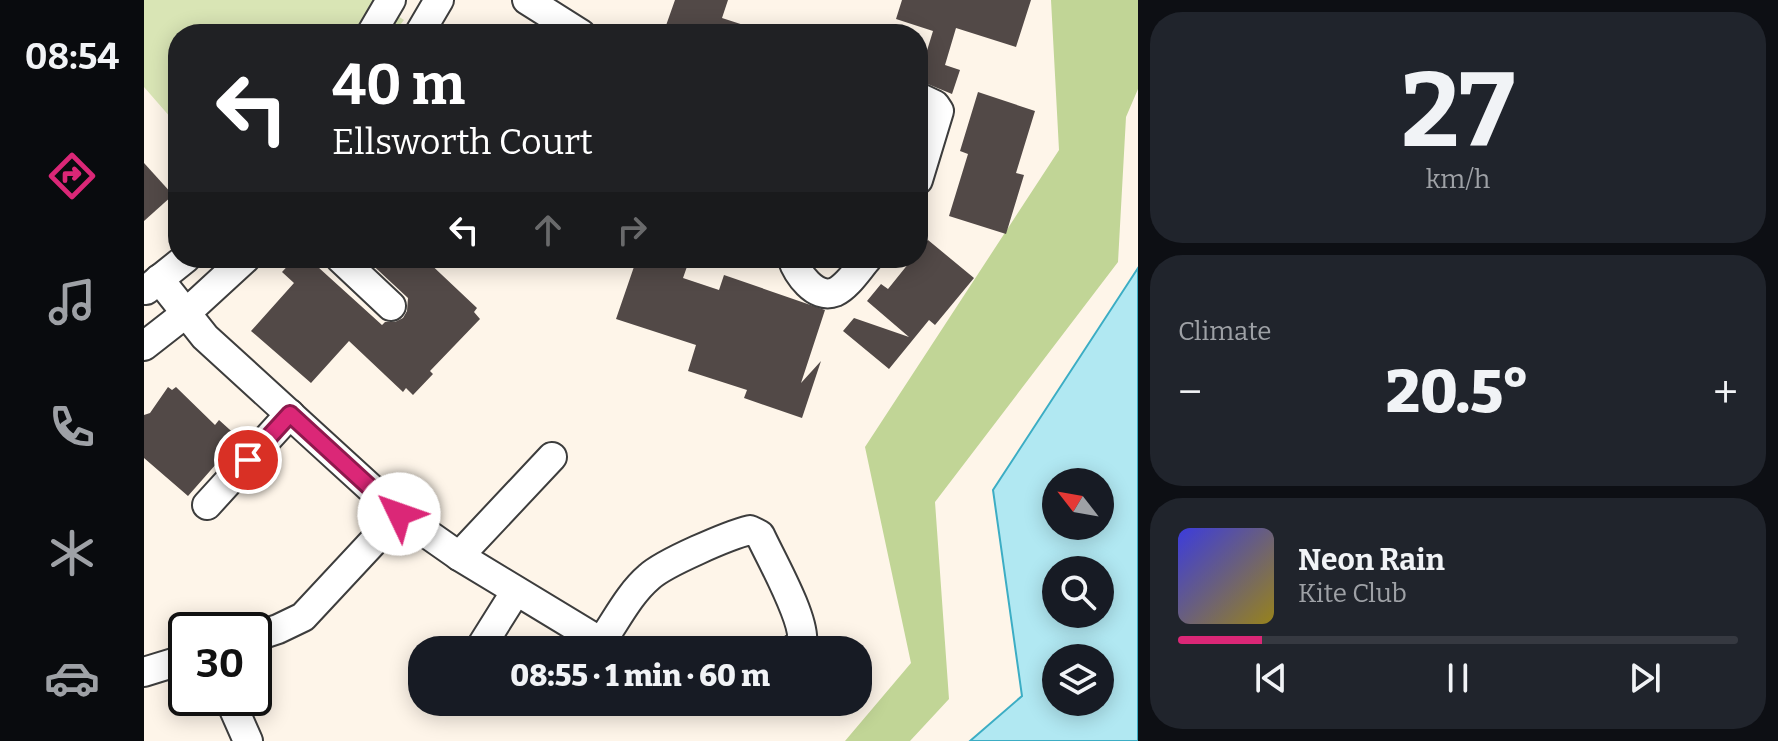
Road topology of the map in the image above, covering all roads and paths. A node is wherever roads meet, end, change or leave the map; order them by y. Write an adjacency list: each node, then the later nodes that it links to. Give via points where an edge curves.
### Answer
1 (391, 0): 4 (street)
2 (439, 0): 5 (street)
3 (527, 0): 6 (street)
4 (377, 24)
5 (425, 24)
6 (565, 24)
7 (928, 102): 8 (street, via 939,111)
8 (928, 147)
9 (173, 268): 14 (street)
10 (235, 268): 16 (street)
11 (351, 268): 15 (street)
12 (796, 268): 13 (street, via 805,281 828,292 836,292)
13 (860, 268)
14 (151, 285): 16 (street)
15 (391, 306)
16 (185, 314): 17 (street); 18 (street)
17 (144, 346)
18 (290, 414): 20 (street); 21 (street)
19 (552, 457): 22 (street)
20 (207, 505)
21 (399, 514): 22 (street); 24 (street, via 303,617)
22 (459, 556): 23 (street)
23 (516, 591): 25 (street); 26 (street)
24 (272, 631)
25 (488, 636)
26 (590, 636)
27 (612, 636): 28 (street, via 651,574 750,530 760,535)
28 (803, 636)
29 (168, 665): 30 (street)
30 (144, 672)
31 (237, 716): 32 (street)
32 (248, 741)

